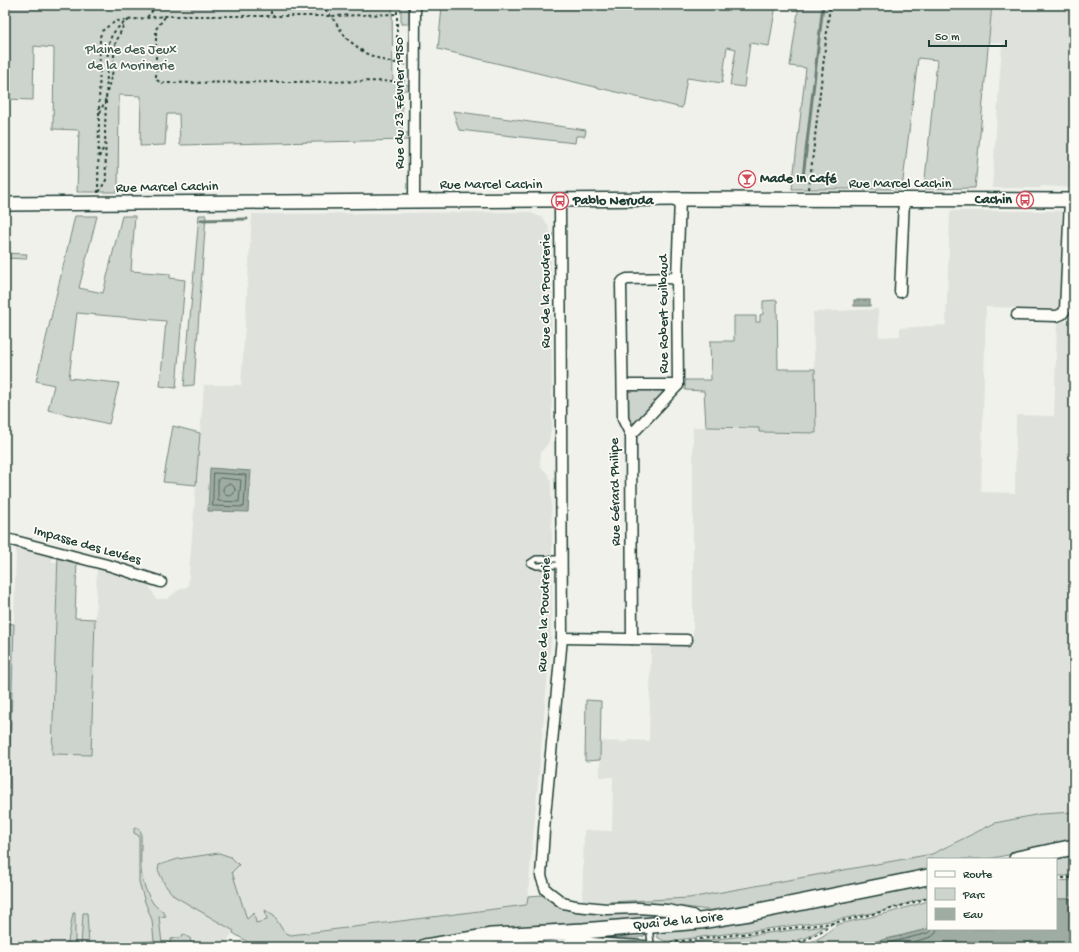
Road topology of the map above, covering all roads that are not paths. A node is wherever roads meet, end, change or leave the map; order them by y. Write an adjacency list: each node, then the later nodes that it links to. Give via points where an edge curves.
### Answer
1 (414, 5): 6 (street, Rue du 23 Février 1950)
2 (680, 199): 3 (street, Rue Marcel Cachin); 5 (street, Rue Marcel Cachin); 8 (street, Rue Robert Guilbaud)
3 (904, 200): 4 (street, Rue Marcel Cachin); 9 (street)
4 (1072, 200): 10 (street, via 1065,310 1057,316)
5 (560, 201): 6 (street, Rue Marcel Cachin); 15 (street, Rue de la Poudrerie)
6 (414, 202): 7 (street, Rue Marcel Cachin, via 98,199)
7 (5, 204)
8 (678, 278): 11 (street, Rue Gérard Philipe, via 627,279 622,283); 12 (street, Rue Robert Guilbaud)
9 (900, 292)
10 (1017, 315)
11 (623, 385): 12 (street); 13 (street, Rue Gérard Philipe, via 623,419)
12 (678, 385): 13 (street, Rue Robert Guilbaud)
13 (631, 435): 18 (street, Rue Gérard Philipe)
14 (5, 539): 16 (street, Impasse des Levées, via 111,566)
15 (561, 562): 15 (lane, via 536,560 530,563 537,566); 17 (street, Rue de la Poudrerie)
16 (161, 582)
17 (562, 638): 18 (street); 23 (street, Rue de la Poudrerie, via 545,816 542,882 546,890 563,903 607,909 667,910 692,915)
18 (632, 639): 19 (street)
19 (686, 640)
20 (1074, 847): 21 (main road)
21 (1022, 858)
22 (927, 877): 23 (main road, Quai de la Loire)
23 (700, 921): 24 (main road, Quai de la Loire)
24 (648, 925): 25 (main road, Quai de la Loire, via 492,936); 26 (lane, via 651,944 582,940)
25 (425, 947)
26 (516, 947)

